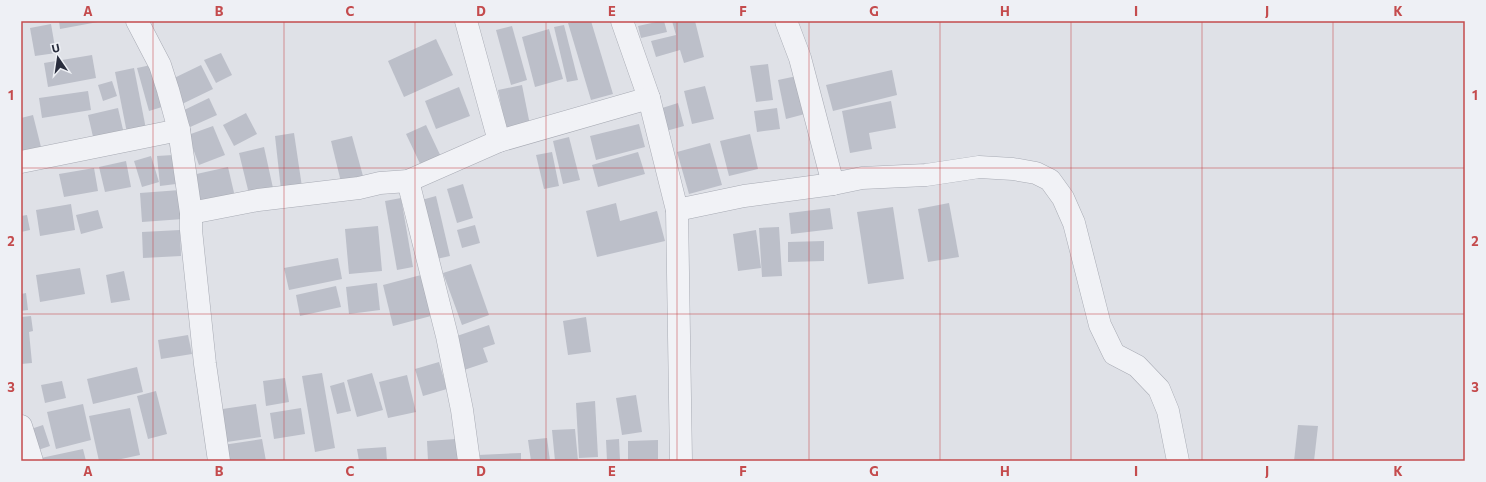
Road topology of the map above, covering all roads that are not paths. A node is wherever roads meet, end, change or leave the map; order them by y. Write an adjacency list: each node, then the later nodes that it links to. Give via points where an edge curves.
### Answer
1 (137, 21): 6 (street, via 160,65)
2 (466, 21): 7 (street)
3 (622, 21): 5 (street)
4 (786, 21): 10 (street, via 800,58)
5 (649, 98): 7 (street); 11 (street)
6 (179, 130): 8 (street); 12 (street)
7 (499, 141): 9 (street)
8 (21, 162)
9 (408, 181): 12 (street, via 258,200); 16 (street, via 447,336)
10 (833, 184): 11 (street, via 744,196); 18 (street, via 862,178 926,175 979,167 1036,173 1050,180 1063,198 1074,223 1105,336 1114,354 1137,366 1159,389 1168,411)
11 (677, 210): 17 (street)
12 (191, 213): 15 (street, via 191,235 205,364)
13 (21, 426): 14 (street)
14 (32, 461)
15 (219, 461)
16 (469, 461)
17 (680, 461)
18 (1178, 461)

